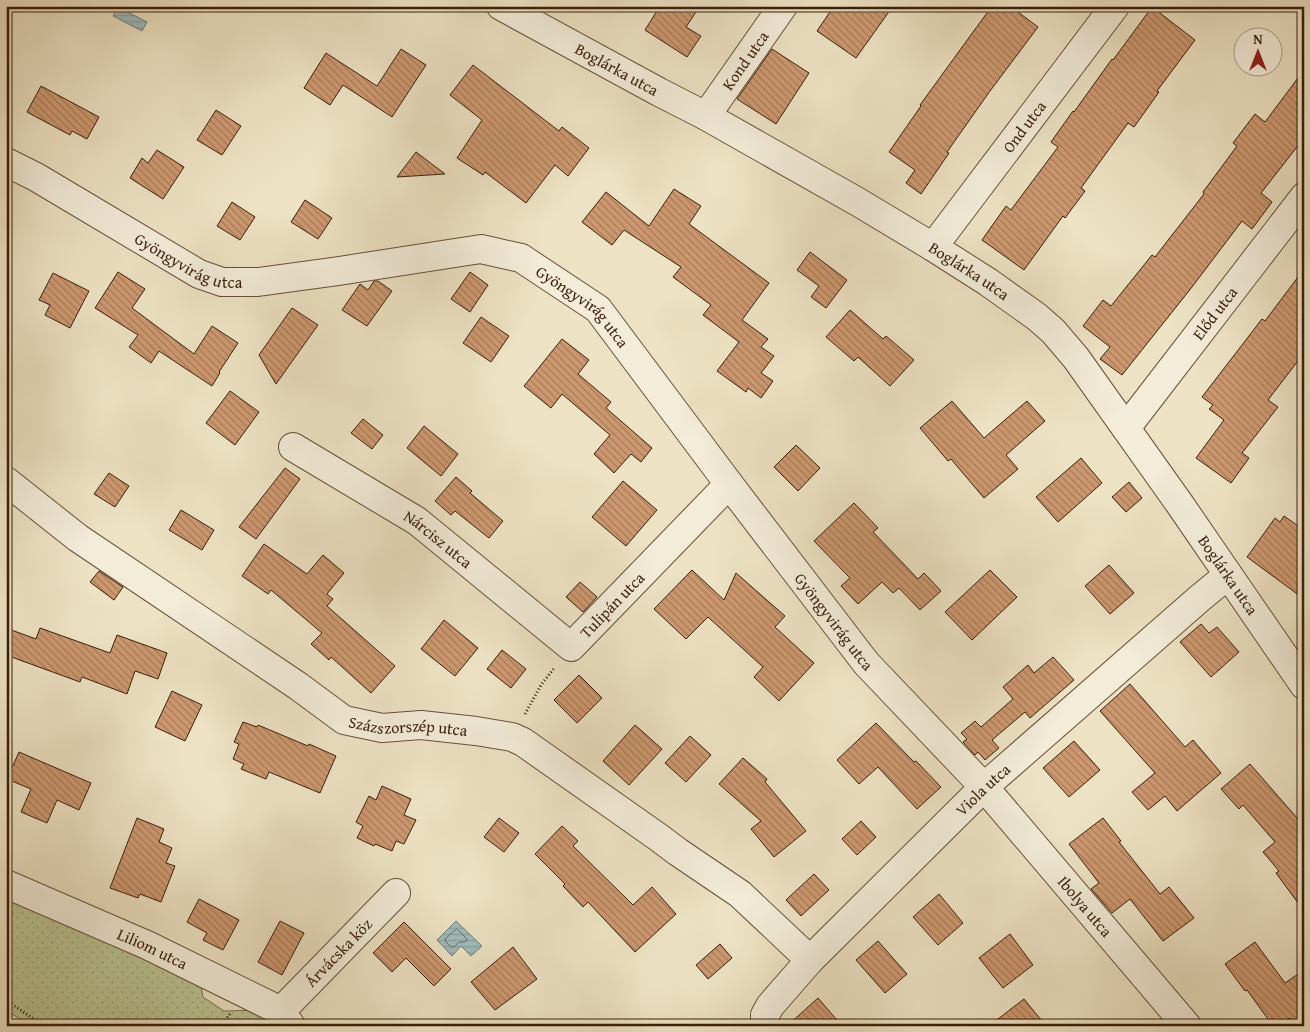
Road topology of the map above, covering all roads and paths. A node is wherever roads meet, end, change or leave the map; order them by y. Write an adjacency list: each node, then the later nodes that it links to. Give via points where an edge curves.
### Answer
1 (501, 6): 4 (street, Boglárka utca)
2 (783, 6): 4 (street, Kond utca)
3 (1115, 6): 7 (street, Ond utca)
4 (706, 116): 7 (street, Boglárka utca)
5 (6, 162): 11 (street, Gyöngyvirág utca, via 199,274 222,282 338,271 481,249 521,258 598,309)
6 (1304, 197): 8 (street, Előd utca)
7 (933, 247): 8 (street, Boglárka utca, via 1014,300 1053,331)
8 (1126, 428): 12 (street, Boglárka utca)
9 (293, 447): 13 (street, Nárcisz utca, via 417,521)
10 (6, 481): 15 (street, Százszorszép utca, via 78,538 344,720 382,728 421,725)
11 (729, 484): 13 (street, Tulipán utca); 16 (street, Gyöngyvirág utca, via 866,663)
12 (1228, 575): 14 (street, Boglárka utca); 16 (street, Viola utca)
13 (571, 647): 15 (path, Tulipán utca, via 541,684)
14 (1304, 685)
15 (512, 737): 19 (street, Százszorszép utca, via 740,894)
16 (984, 787): 19 (street, Viola utca); 24 (street, Ibolya utca)
17 (6, 884): 21 (street, Liliom utca, via 147,945)
18 (396, 893): 21 (street, Árvácska köz)
19 (810, 960): 23 (street, Viola utca, via 770,1006 765,1015)
20 (6, 1000): 22 (path)
21 (286, 1019)
22 (44, 1026)
23 (765, 1026)
24 (1187, 1026)

